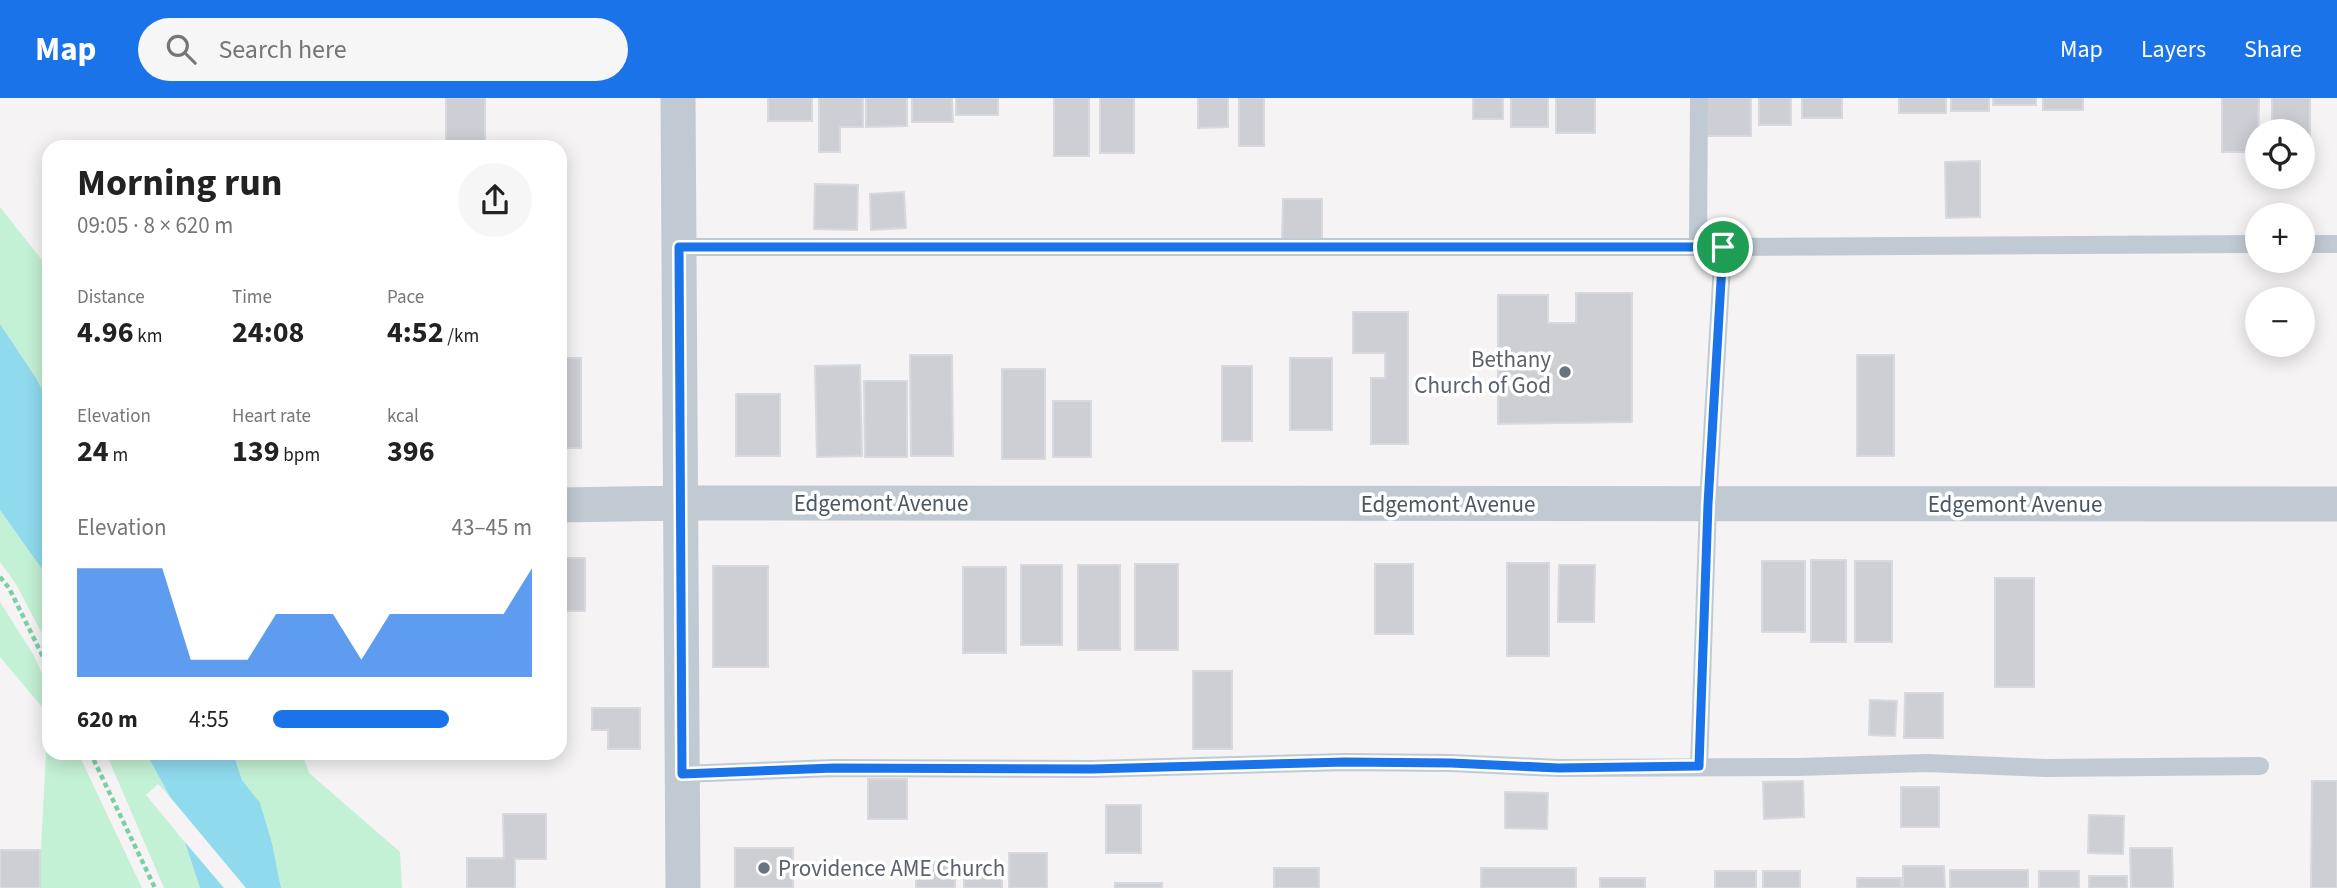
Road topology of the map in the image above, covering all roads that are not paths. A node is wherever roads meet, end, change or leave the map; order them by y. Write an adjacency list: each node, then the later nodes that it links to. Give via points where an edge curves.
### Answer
1 (678, 98): 6 (street)
2 (1699, 98): 7 (lane)
3 (2245, 244): 8 (lane)
4 (2315, 244): 5 (lane)
5 (2337, 244)
6 (679, 247): 7 (lane); 9 (street)
7 (1698, 247): 8 (lane)
8 (1723, 247): 10 (lane)
9 (680, 503): 10 (street, Edgemont Avenue); 12 (street, Edgemont Avenue); 15 (street)
10 (1708, 504): 11 (street, Edgemont Avenue); 13 (lane)
11 (2337, 504)
12 (567, 505)
13 (1699, 766): 14 (lane); 15 (lane, via 1559,768 1345,762)
14 (2260, 766)
15 (682, 774): 16 (street)
16 (683, 888)

